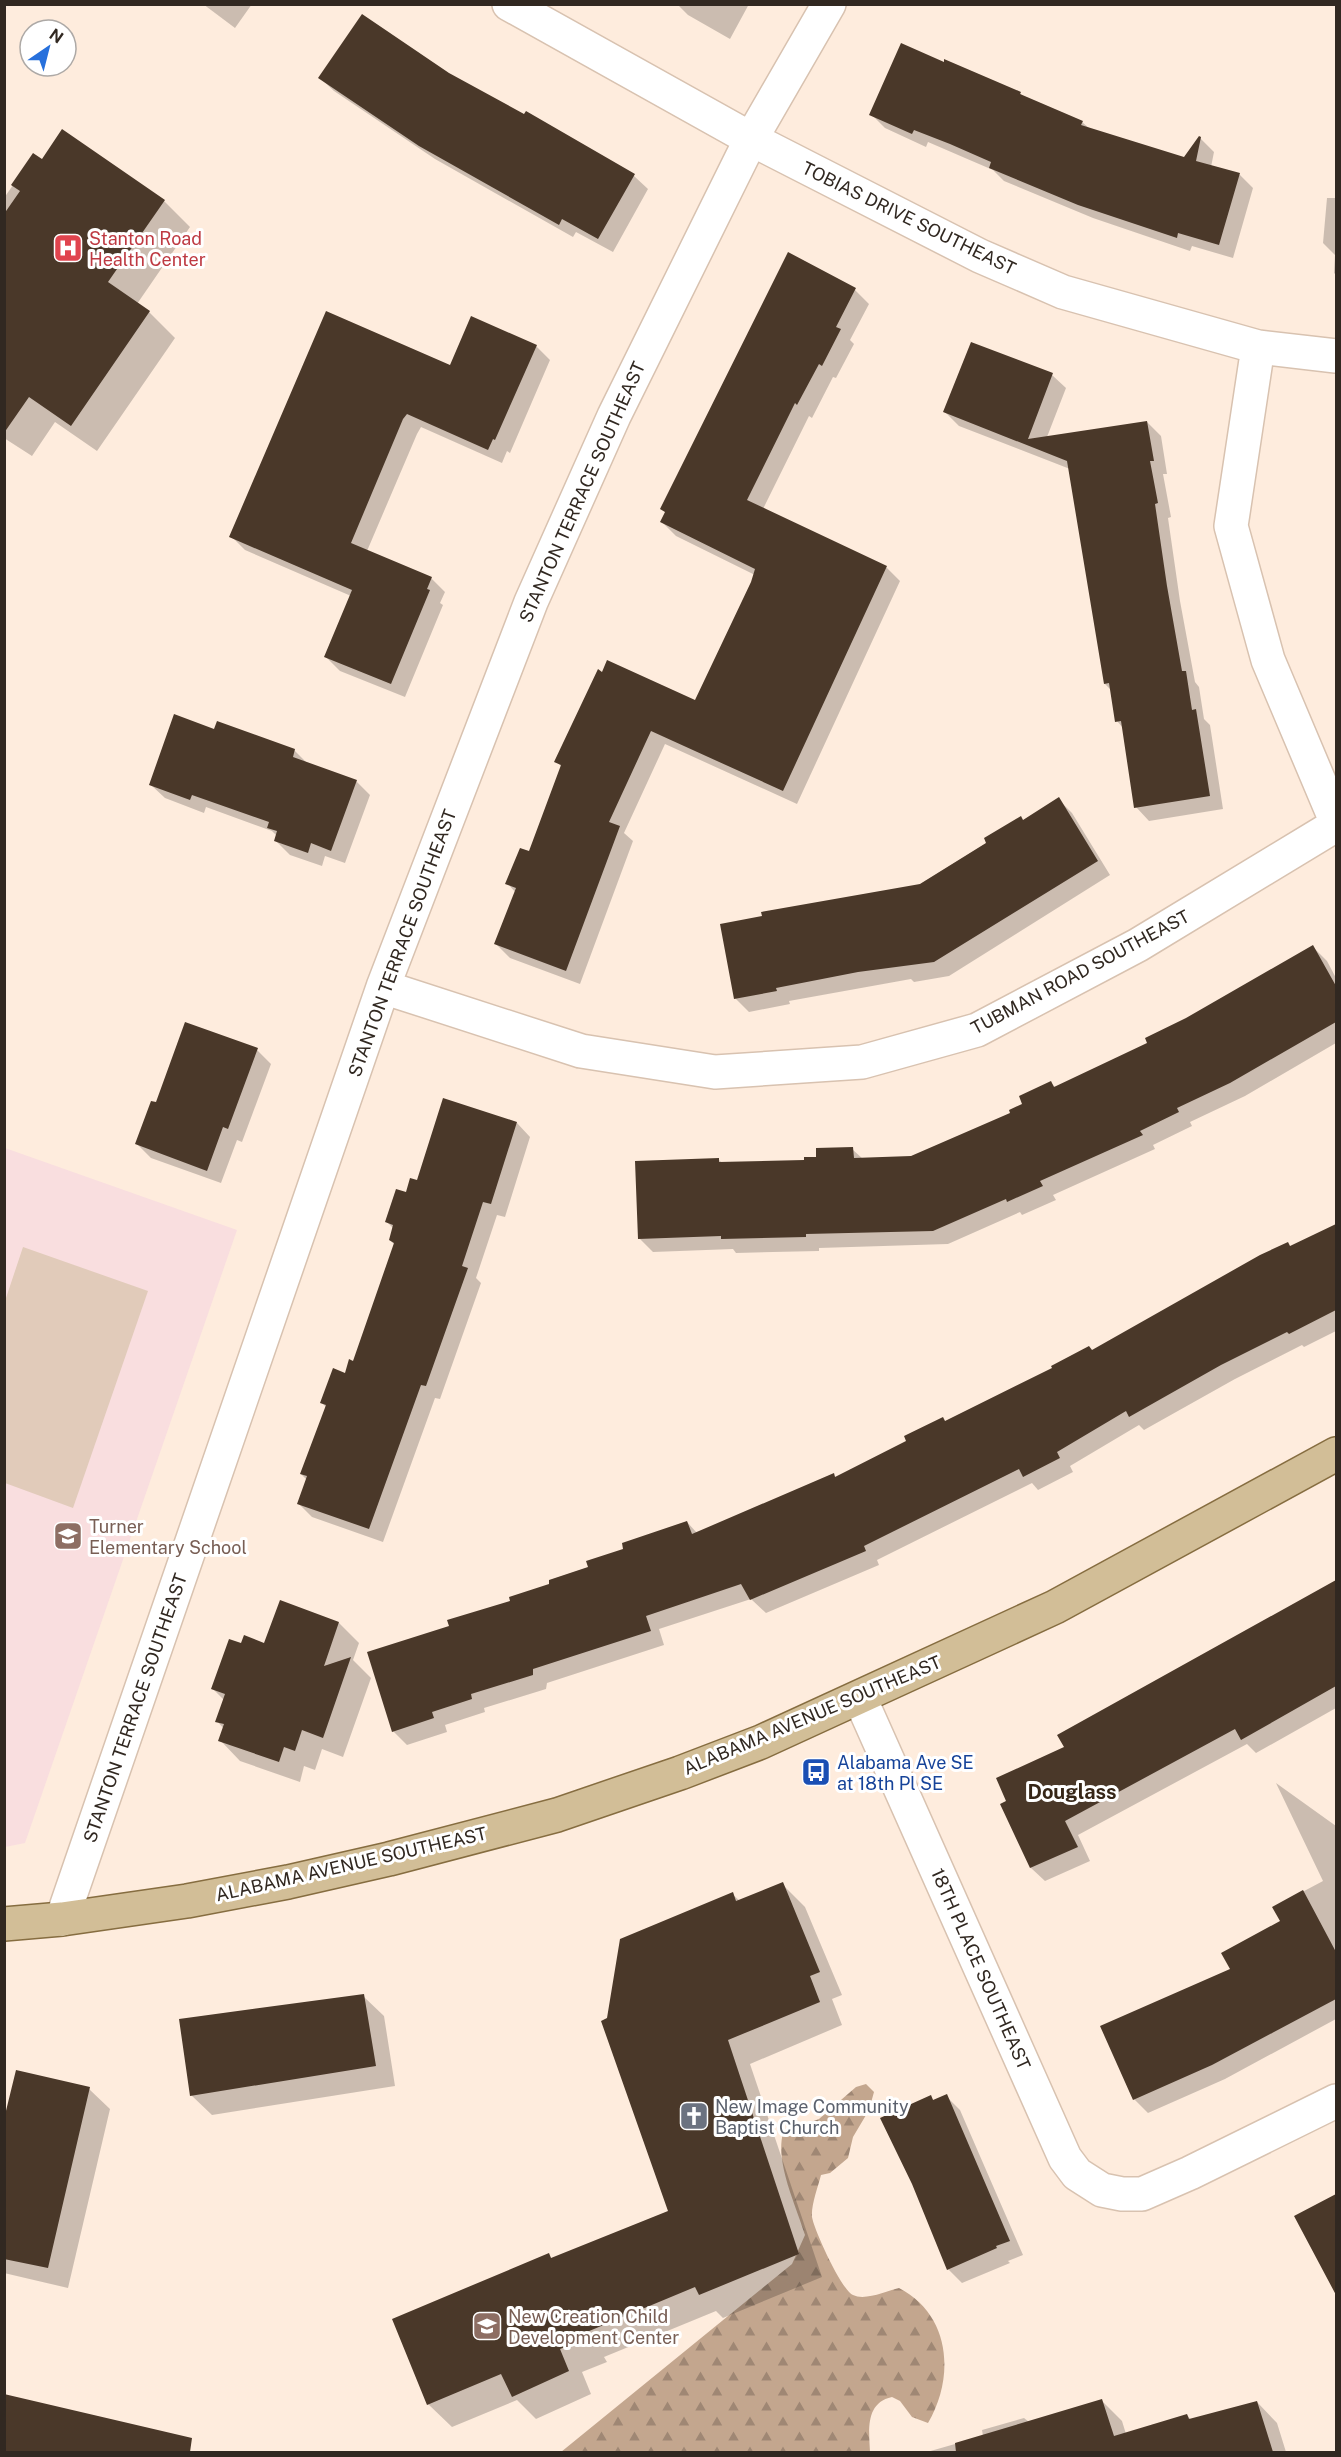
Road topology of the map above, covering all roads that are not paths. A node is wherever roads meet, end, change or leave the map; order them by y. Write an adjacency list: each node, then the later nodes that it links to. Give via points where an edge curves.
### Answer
1 (509, 4): 3 (street, TOBIAS DRIVE SOUTHEAST)
2 (829, 4): 3 (street, STANTON TERRACE SOUTHEAST)
3 (750, 139): 4 (street, TOBIAS DRIVE SOUTHEAST, via 980,256 1063,292); 7 (street, STANTON TERRACE SOUTHEAST, via 614,416 531,602)
4 (1258, 347): 5 (street, TOBIAS DRIVE SOUTHEAST); 6 (street, via 1231,526 1268,660)
5 (1336, 356)
6 (1336, 823): 7 (street, TUBMAN ROAD SOUTHEAST, via 1138,945 977,1030 862,1062 715,1072 592,1053)
7 (383, 987): 10 (street, STANTON TERRACE SOUTHEAST)
8 (1336, 1454): 9 (main road, ALABAMA AVENUE SOUTHEAST, via 1055,1607)
9 (860, 1698): 10 (main road, ALABAMA AVENUE SOUTHEAST, via 680,1773 588,1805 432,1849 288,1882); 12 (street, 18TH PLACE SOUTHEAST, via 1065,2158 1077,2174 1102,2190 1142,2194)
10 (62, 1919): 11 (main road, ALABAMA AVENUE SOUTHEAST)
11 (4, 1924)
12 (1336, 2101)

